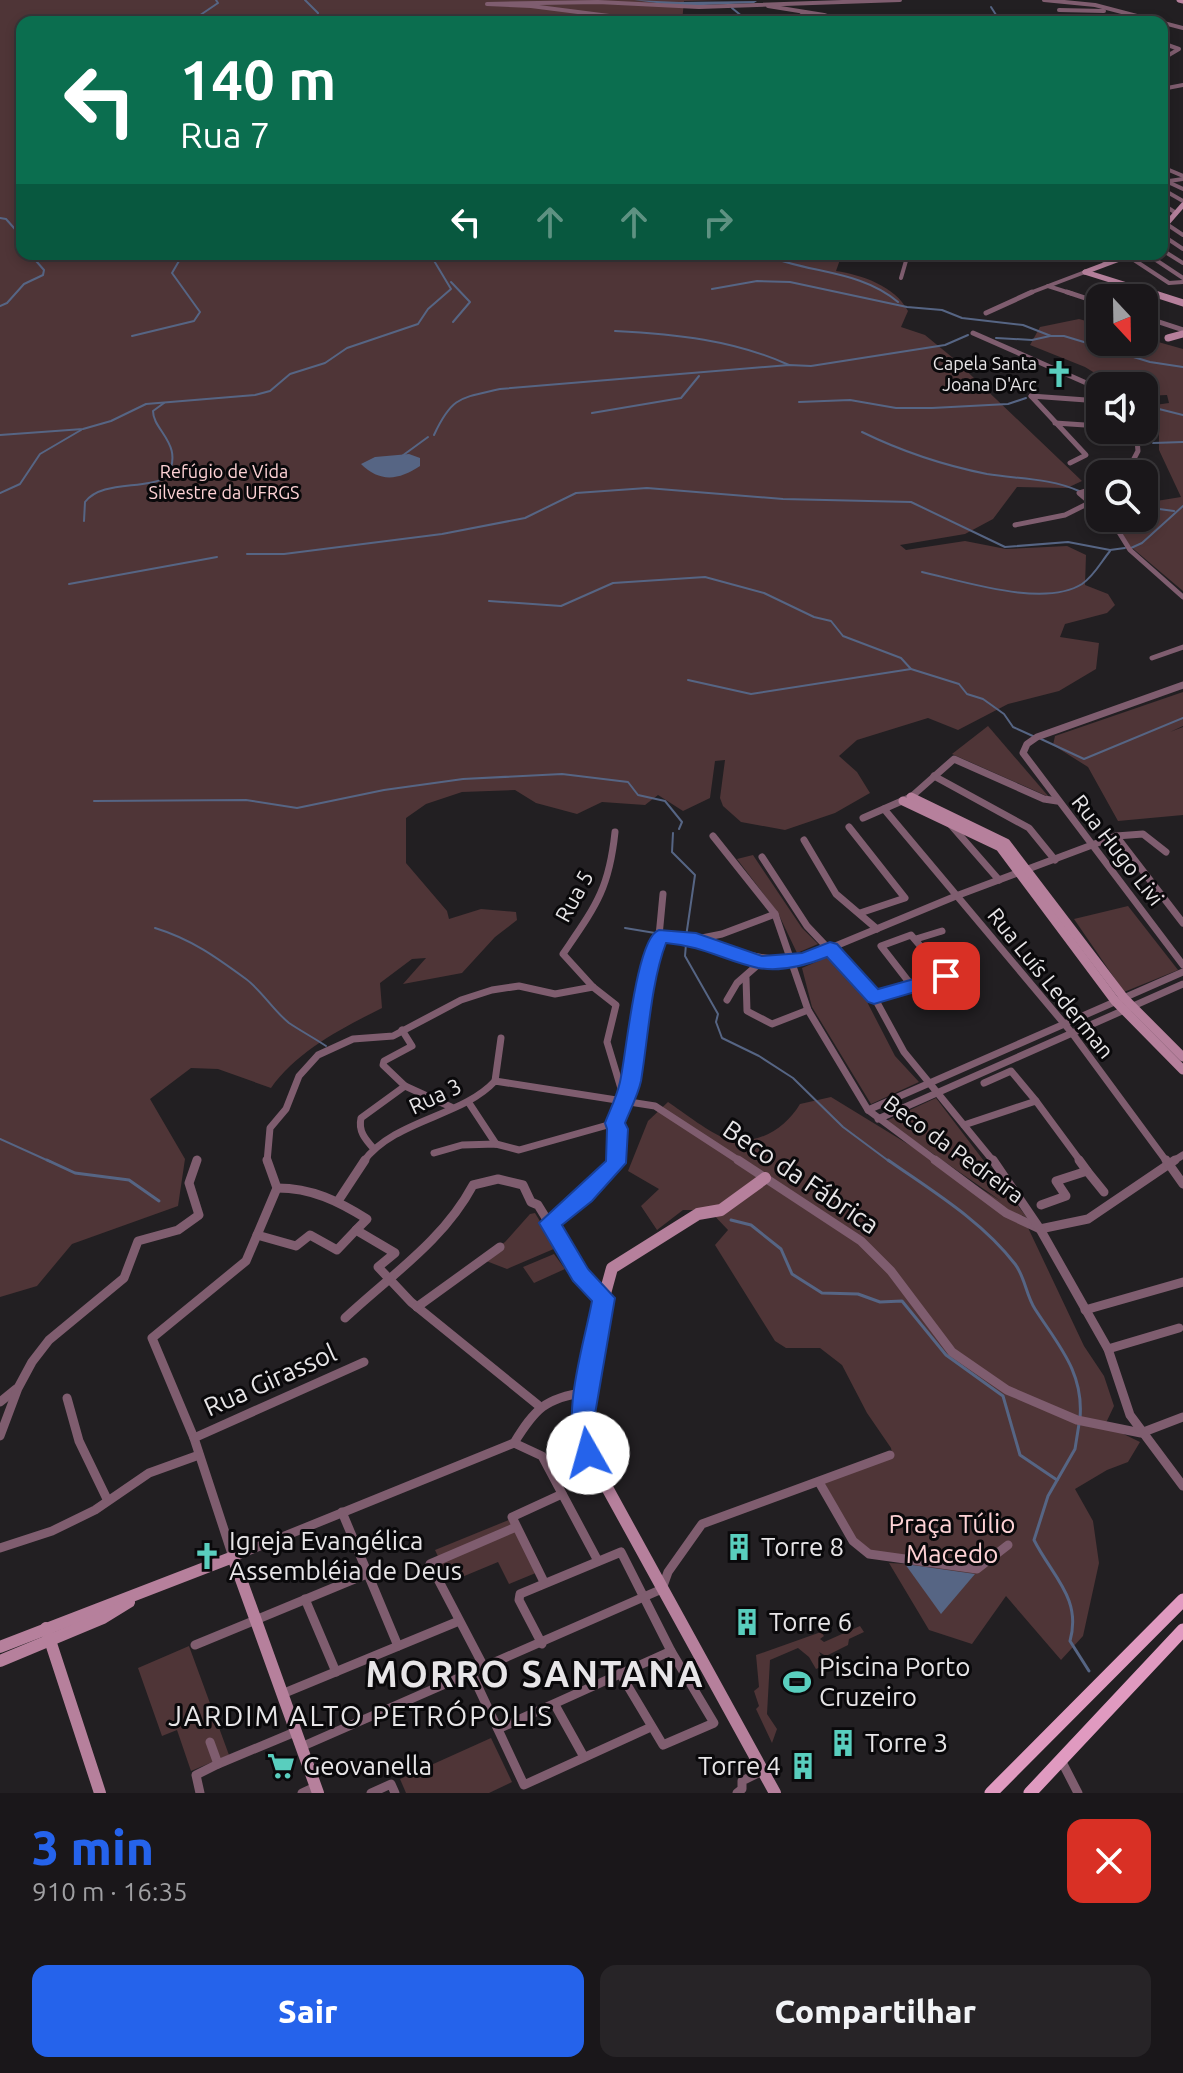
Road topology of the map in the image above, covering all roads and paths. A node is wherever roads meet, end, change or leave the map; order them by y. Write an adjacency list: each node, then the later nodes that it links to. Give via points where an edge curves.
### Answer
1 (900, 0): 3 (street)
2 (1044, 0): 6 (street)
3 (837, 1): 4 (street)
4 (760, 2): 7 (street); 8 (street, via 699,7 487,4)
5 (1059, 10): 6 (street)
6 (1123, 11): 11 (street)
7 (805, 12): 9 (street); 10 (street)
8 (600, 16)
9 (800, 16)
10 (831, 16)
11 (1141, 16)
12 (1168, 44): 13 (street, via 1178,47)
13 (1168, 56)
14 (1183, 203): 16 (street)
15 (1168, 208): 16 (street)
16 (1176, 213): 17 (street)
17 (1168, 222)
18 (1168, 232): 19 (street)
19 (1183, 249)
20 (906, 260): 27 (street)
21 (1103, 260): 25 (street)
22 (1116, 260): 25 (street)
23 (1137, 260): 28 (street, via 1169,283)
24 (1155, 260): 28 (street)
25 (1107, 263): 26 (street)
26 (1085, 272): 29 (street); 31 (street)
27 (901, 278)
28 (1183, 280)
29 (1048, 286): 30 (street); 32 (street)
30 (1086, 298)
31 (1183, 303)
32 (986, 313)
33 (1158, 322): 34 (street)
34 (1183, 332): 36 (street)
35 (973, 333): 37 (street)
36 (1168, 338)
37 (1086, 383)
38 (1086, 400): 39 (street, via 1031,396)
39 (1055, 423): 40 (street); 41 (street, via 1086,455)
40 (1086, 425)
41 (1070, 463)
42 (1086, 504): 43 (street)
43 (1015, 525)
44 (1119, 532): 45 (street, via 1130,550)
45 (1183, 597)
46 (1183, 647): 47 (street)
47 (1152, 658)
48 (1183, 685): 51 (street, Rua Hugo Livi, via 1037,737 1024,749 1023,758)
49 (934, 776): 50 (street); 51 (street, via 954,759); 63 (street, via 1029,828)
50 (907, 799): 52 (street); 54 (street); 64 (street, via 1005,842)
51 (1057, 801): 60 (street, Rua Hugo Livi)
52 (884, 809): 53 (street); 67 (street, Rua Luís Lederman)
53 (863, 818)
54 (948, 822): 64 (street, via 999,846); 65 (street)
55 (849, 827): 68 (street, via 905,898)
56 (615, 832): 85 (street, Rua 5, via 611,870 596,906 563,954)
57 (713, 836): 69 (street, Beco da Pedreira)
58 (1116, 836): 60 (street); 61 (street, via 1143,834); 70 (street)
59 (804, 840): 68 (street, via 836,894)
60 (1094, 845): 63 (street); 79 (street, Rua Hugo Livi)
61 (1166, 852)
62 (762, 857): 76 (street, via 807,926)
63 (1055, 860): 64 (street)
64 (1025, 871): 65 (street); 89 (street)
65 (999, 880): 67 (street)
66 (663, 894): 73 (street)
67 (956, 896): 71 (street); 93 (street, Rua Luís Lederman)
68 (860, 913): 71 (street)
69 (775, 914): 74 (street); 77 (street, Beco da Pedreira)
70 (1183, 923)
71 (877, 929): 76 (street)
72 (942, 931): 75 (street)
73 (658, 936): 74 (street); 104 (street, via 631,1081)
74 (696, 939): 78 (street)
75 (916, 939): 81 (street); 84 (street, via 909,935 881,945)
76 (830, 949): 77 (street); 87 (street)
77 (792, 961): 78 (street); 92 (street, Beco da Pedreira)
78 (761, 962): 82 (street)
79 (1183, 965)
80 (1183, 972): 89 (street)
81 (946, 976): 84 (street); 86 (street)
82 (746, 978): 88 (street); 92 (street, via 747,1011 772,1024)
83 (1183, 984): 91 (street)
84 (912, 986): 87 (street); 90 (street)
85 (593, 987): 94 (street, via 555,994 519,986 492,990); 104 (street, Rua 5, via 616,1005 607,1042)
86 (959, 992)
87 (874, 997): 100 (street, via 904,1052)
88 (727, 1000)
89 (1120, 1000): 91 (street); 93 (street)
90 (925, 1003)
91 (1128, 1009): 95 (street); 97 (street); 98 (street)
92 (808, 1010): 108 (street, Beco da Pedreira)
93 (1064, 1024): 95 (street, Rua Luís Lederman); 100 (street)
94 (402, 1030): 102 (street, via 412,1046 383,1064); 121 (street, via 392,1036 352,1039 318,1055 299,1076 286,1109 270,1128 267,1163)
95 (1072, 1033): 103 (street); 117 (street, Rua Luís Lederman)
96 (501, 1038): 99 (street)
97 (1183, 1057)
98 (1183, 1070)
99 (495, 1081): 104 (street); 106 (street, Rua 3)
100 (929, 1083): 103 (street); 108 (street)
101 (984, 1083): 105 (street, via 1011,1071)
102 (405, 1086): 107 (street); 113 (street, via 363,1115 362,1137)
103 (938, 1093): 109 (street); 111 (street)
104 (622, 1096): 110 (street); 119 (street, Beco da Fábrica, via 655,1106)
105 (1036, 1101): 111 (street); 118 (street)
106 (469, 1103): 107 (street, Rua 3); 112 (street)
107 (451, 1107): 113 (street, Rua 3)
108 (868, 1110): 109 (street, Beco da Pedreira)
109 (878, 1119): 126 (street, Beco da Pedreira, via 1006,1213)
110 (615, 1123): 112 (street, via 519,1150); 125 (street, via 616,1163)
111 (964, 1125): 126 (street)
112 (496, 1144): 114 (street)
113 (374, 1149): 123 (street, Rua 3)
114 (434, 1153)
115 (1183, 1155): 117 (street)
116 (197, 1160): 139 (street, via 189,1183 199,1215 178,1230 138,1241 124,1279 49,1340)
117 (1169, 1164): 120 (street, Rua Luís Lederman); 126 (street, via 1088,1219)
118 (1087, 1171): 122 (street); 124 (street, via 1056,1181 1066,1196)
119 (765, 1178): 132 (street, via 721,1210 698,1214 612,1268); 145 (street, Beco da Fábrica, via 861,1241 891,1271 952,1352 1007,1390 1080,1420)
120 (1183, 1184)
121 (277, 1188): 123 (street, via 298,1187); 128 (street)
122 (1104, 1192)
123 (338, 1201): 127 (street, via 367,1219)
124 (1041, 1205)
125 (549, 1223): 130 (street, via 518,1181 484,1181 469,1189 460,1209 420,1255); 132 (street, via 581,1275)
126 (1040, 1229): 134 (street)
127 (356, 1230): 128 (street, via 337,1250 310,1235 296,1246); 130 (street, via 395,1253 378,1267)
128 (257, 1235): 147 (street, via 246,1261 152,1338)
129 (500, 1247): 133 (street)
130 (389, 1277): 133 (street); 135 (street)
131 (1183, 1282): 134 (street)
132 (604, 1298): 140 (street)
133 (417, 1307): 143 (street)
134 (1085, 1310): 137 (street)
135 (345, 1318)
136 (1179, 1328): 137 (street)
137 (1108, 1349): 145 (street, via 1122,1396)
138 (364, 1362): 147 (street, Rua Girassol)
139 (18, 1388): 142 (street); 146 (street)
140 (586, 1392): 143 (street, via 556,1395); 163 (street, via 582,1420 588,1453)
141 (67, 1398): 154 (street, via 79,1441)
142 (0, 1402)
143 (538, 1405): 148 (street)
144 (1183, 1417): 145 (street)
145 (1141, 1433): 152 (street)
146 (0, 1436)
147 (194, 1438): 149 (street)
148 (514, 1443): 153 (street, via 542,1456); 155 (street)
149 (199, 1455): 154 (street, via 149,1473); 159 (street)
150 (890, 1455): 151 (street)
151 (819, 1482): 157 (street, via 853,1541 869,1554 977,1569); 163 (street, via 702,1524)
152 (1183, 1486)
153 (562, 1494): 156 (street, via 515,1514); 160 (street)
154 (107, 1499): 158 (street, via 52,1531)
155 (342, 1512): 159 (street); 161 (street)
156 (516, 1527): 162 (street); 168 (street, via 430,1564)
157 (1008, 1545)
158 (0, 1548)
159 (233, 1557): 167 (street); 170 (street, via 139,1595 103,1618)
160 (598, 1561): 162 (street); 164 (street, via 621,1552)
161 (369, 1573): 165 (street); 173 (street)
162 (544, 1582): 171 (street, via 519,1596)
163 (662, 1589): 164 (street); 191 (street)
164 (644, 1597): 171 (street); 175 (street)
165 (305, 1599): 167 (street); 178 (street)
166 (1180, 1604): 200 (main road)
167 (254, 1619): 172 (street); 181 (street)
168 (459, 1621): 173 (street); 177 (street)
169 (1183, 1630): 189 (main road)
170 (48, 1634): 174 (street); 176 (street); 194 (street)
171 (542, 1644): 177 (street)
172 (195, 1645)
173 (398, 1646): 178 (street)
174 (0, 1647)
175 (671, 1651): 179 (street); 183 (street, via 714,1723 665,1746)
176 (0, 1661)
177 (485, 1669): 180 (street)
178 (336, 1672): 181 (street)
179 (620, 1673): 182 (street); 183 (street)
180 (472, 1674): 184 (street); 187 (street)
181 (282, 1694): 185 (street)
182 (555, 1705): 184 (street); 188 (street)
183 (651, 1727): 188 (street)
184 (498, 1729): 188 (street, via 524,1785)
185 (295, 1732): 187 (street); 190 (street)
186 (210, 1742): 190 (street)
187 (301, 1747): 193 (street)
188 (584, 1757)
189 (1061, 1760): 201 (main road); 202 (street)
190 (218, 1764): 195 (street, via 196,1775)
191 (762, 1771): 198 (street, via 742,1781); 199 (street)
192 (393, 1789): 197 (street)
193 (316, 1790): 196 (street)
194 (100, 1793)
195 (200, 1793)
196 (302, 1793)
197 (371, 1793)
198 (737, 1793)
199 (775, 1793)
200 (991, 1793)
201 (1030, 1793)
202 (1078, 1793)

